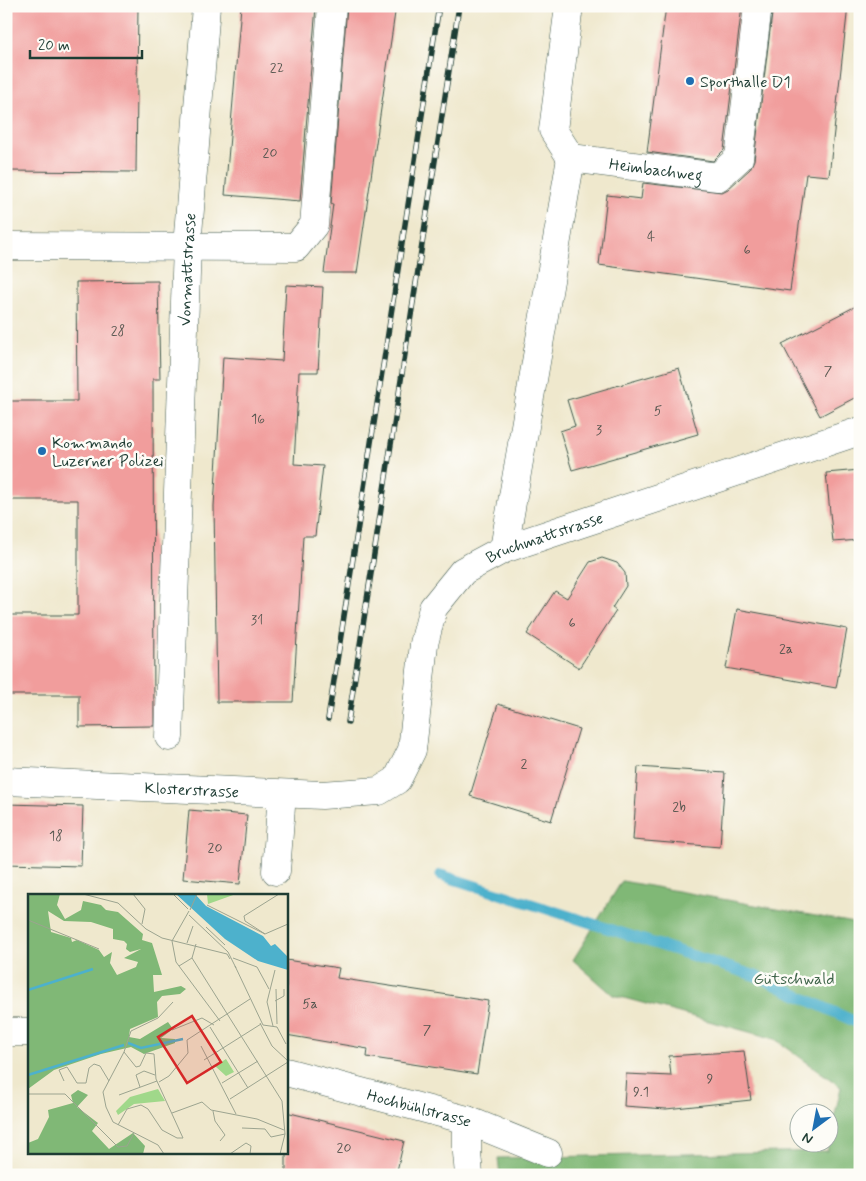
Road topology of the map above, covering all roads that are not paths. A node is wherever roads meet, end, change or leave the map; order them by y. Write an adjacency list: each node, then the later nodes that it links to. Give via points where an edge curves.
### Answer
1 (206, 6): 7 (street, Vonmattstrasse)
2 (332, 6): 7 (street, via 314,225 296,247)
3 (569, 6): 5 (street, via 553,130)
4 (758, 6): 5 (street, Heimbachweg, via 739,158 718,177)
5 (571, 158): 9 (street)
6 (6, 246): 7 (street)
7 (187, 246): 10 (street, Vonmattstrasse)
8 (860, 431): 9 (street, Bruchmattstrasse)
9 (504, 549): 12 (street, Bruchmattstrasse, via 463,571 434,608 424,644 412,750 397,780)
10 (169, 737)
11 (6, 781): 13 (street, Klosterstrasse)
12 (379, 791): 13 (street, Klosterstrasse)
13 (282, 794): 14 (street)
14 (276, 870)
15 (6, 1032): 16 (street)
16 (28, 1032)
17 (288, 1073): 18 (street, Hochbühlstrasse)
18 (467, 1120): 19 (street, Hochbühlstrasse); 20 (street)
19 (548, 1153)
20 (469, 1175)

